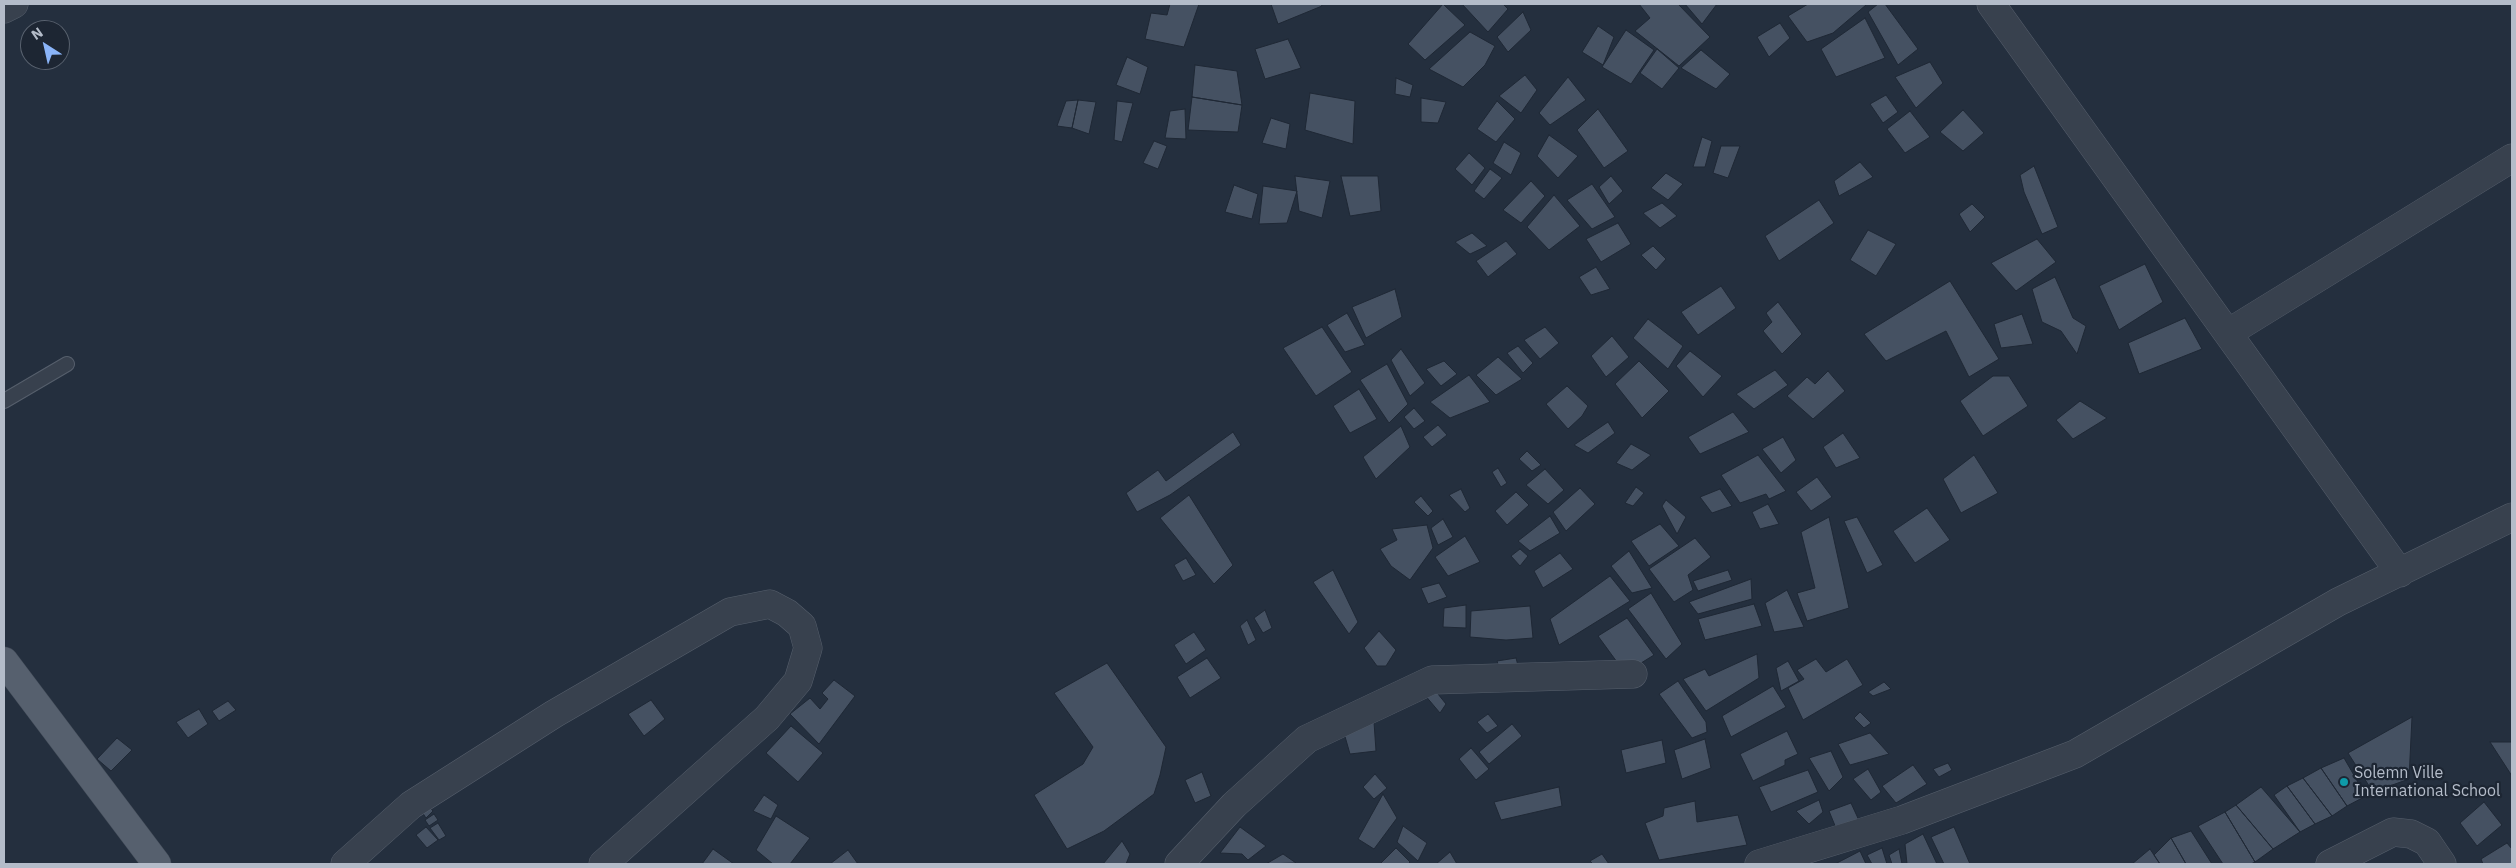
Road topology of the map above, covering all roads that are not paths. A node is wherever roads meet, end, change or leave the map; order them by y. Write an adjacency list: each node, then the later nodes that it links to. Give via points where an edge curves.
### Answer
1 (14, 4): 3 (street)
2 (1991, 4): 5 (street)
3 (4, 9)
4 (2512, 158): 5 (street)
5 (2228, 333): 9 (street)
6 (67, 364): 7 (lane)
7 (4, 401)
8 (2512, 517): 9 (street)
9 (2400, 573): 16 (street, via 2338,602 2075,754 1902,820)
10 (4, 661): 12 (main road)
11 (1633, 674): 15 (street, via 1432,680 1307,739 1234,805)
12 (156, 864)
13 (345, 864): 14 (street, via 410,805 554,714 730,612 770,604 788,612 802,626 808,648 798,681 767,718)
14 (603, 864)
15 (1179, 864)
16 (1759, 864)
17 (2330, 864): 18 (street, via 2393,832 2411,834 2427,842)
18 (2442, 864)

